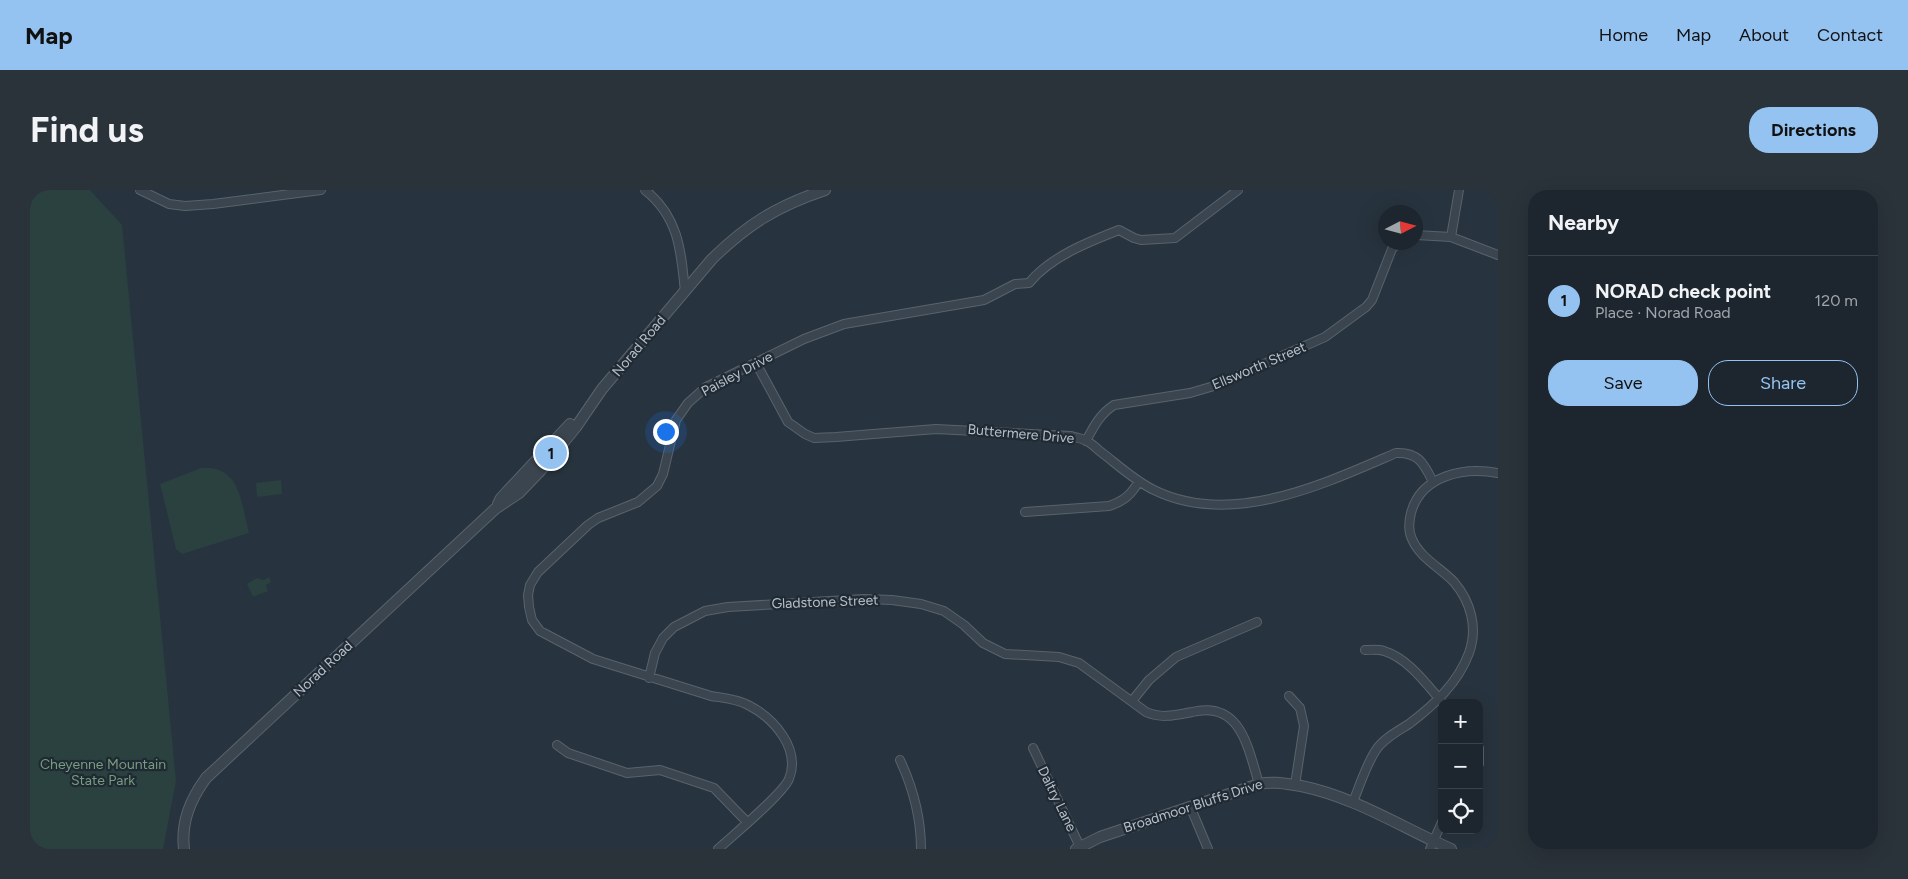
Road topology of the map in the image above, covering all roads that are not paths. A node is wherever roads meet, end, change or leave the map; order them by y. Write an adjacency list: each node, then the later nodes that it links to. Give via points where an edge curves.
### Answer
1 (140, 190): 2 (street, via 169,204 185,206)
2 (321, 190)
3 (645, 190): 11 (street, via 658,200 670,217 682,259)
4 (825, 190): 11 (street, Norad Road, via 801,198 746,228 712,260)
5 (1238, 190): 12 (street, Paisley Drive, via 1175,238 1141,240 1119,230 1070,252 1038,271 1028,283 1015,284 984,300 844,324)
6 (1459, 190): 8 (street)
7 (1423, 235): 8 (street)
8 (1451, 237): 10 (street)
9 (1392, 250): 13 (street, Ellsworth Street, via 1372,300 1325,337 1214,386 1114,405 1096,420)
10 (1498, 254)
11 (685, 292): 37 (street, Norad Road, via 594,400 495,508 206,778 189,806)
12 (756, 363): 13 (street, Buttermere Drive, via 788,422 814,438 936,428 1055,434); 20 (street, Paisley Drive, via 706,387 688,403 676,420 657,486 638,502 588,525 538,572 530,585 529,608 540,631 593,659)
13 (1086, 441): 15 (street, Buttermere Drive)
14 (1498, 473): 16 (street, via 1456,473)
15 (1139, 481): 16 (street, Buttermere Drive, via 1169,497 1192,503 1229,504 1292,494 1337,479 1396,453 1405,453 1420,459); 17 (street, via 1131,494 1109,506)
16 (1433, 482): 23 (street, via 1420,493 1412,509 1408,522 1412,539 1424,556 1454,583 1471,613 1474,630 1464,667)
17 (1025, 512)
18 (1257, 622): 24 (street, via 1176,657 1149,680)
19 (1364, 650): 22 (street, via 1385,651 1395,656)
20 (649, 678): 24 (street, Gladstone Street, via 655,653 663,638 674,627 705,611 864,599 934,607 954,617 983,643 1000,652 1067,658); 33 (street, Paisley Drive, via 747,704 774,724 784,737 792,768 788,780)
21 (1289, 696): 30 (street, via 1300,708 1304,726)
22 (1440, 699)
23 (1442, 699)
24 (1132, 701): 29 (street, Gladstone Street, via 1154,716 1172,716 1203,709 1232,719 1246,739)
25 (1438, 702): 31 (street, via 1376,749)
26 (557, 745): 33 (street, via 568,753 627,773 660,770 714,788)
27 (1033, 748): 36 (street, Daltry Lane)
28 (900, 760): 39 (street, via 919,819)
29 (1259, 784): 30 (street, Broadmoor Bluffs Drive); 32 (street, Broadmoor Bluffs Drive)
30 (1295, 785): 31 (street, Broadmoor Bluffs Drive, via 1325,791)
31 (1353, 802): 35 (street, Broadmoor Bluffs Drive)
32 (1190, 806): 36 (street, Broadmoor Bluffs Drive, via 1100,837); 40 (street)
33 (748, 822): 38 (street, Paisley Drive)
34 (1438, 830): 35 (street)
35 (1431, 845): 41 (street, Broadmoor Bluffs Drive)
36 (1079, 848)
37 (184, 849)
38 (718, 849)
39 (921, 849)
40 (1208, 849)
41 (1451, 849)

